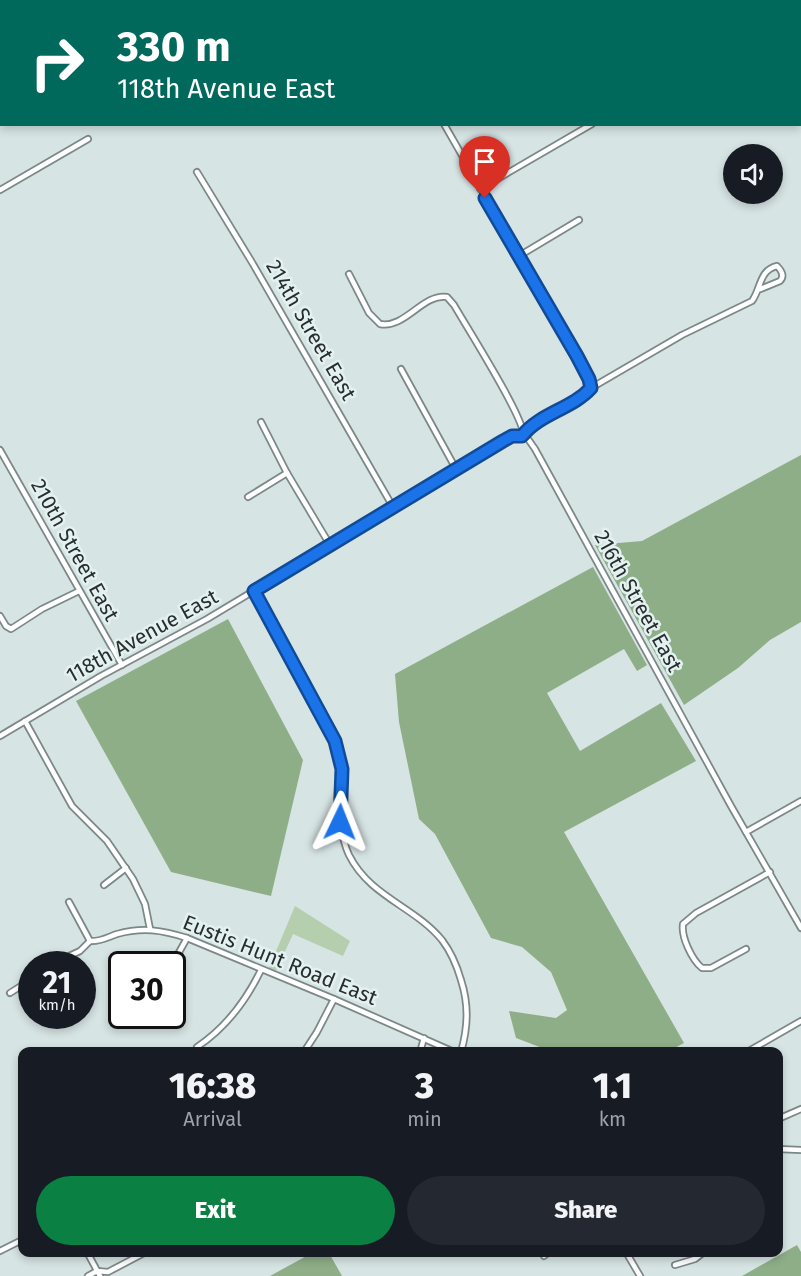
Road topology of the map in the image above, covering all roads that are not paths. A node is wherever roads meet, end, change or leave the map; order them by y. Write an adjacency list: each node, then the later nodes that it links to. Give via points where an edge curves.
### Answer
1 (445, 126): 5 (street)
2 (589, 126): 5 (street)
3 (88, 139): 6 (street)
4 (197, 172): 19 (street, 214th Street East)
5 (480, 189): 8 (street)
6 (0, 190)
7 (579, 220): 8 (street)
8 (519, 256): 12 (street)
9 (349, 274): 14 (street, 216th Street East, via 369,313 380,324 390,325 437,298 444,297 454,305 523,426)
10 (758, 290): 10 (street, 118th Avenue East, via 764,274 777,266 782,274 780,281); 12 (street, 118th Avenue East, via 752,301 682,335)
11 (400, 369): 16 (street)
12 (591, 388): 14 (street, 118th Avenue East, via 532,425)
13 (261, 422): 17 (street)
14 (522, 436): 16 (street, 118th Avenue East, via 512,436); 28 (street, 216th Street East, via 535,449)
15 (0, 450): 21 (street, 210th Street East)
16 (456, 469): 19 (street, 118th Avenue East)
17 (287, 473): 18 (street); 20 (street)
18 (248, 497)
19 (393, 507): 20 (street, 118th Avenue East)
20 (330, 545): 22 (street, 118th Avenue East)
21 (80, 591): 23 (street, via 12,628); 24 (street, 210th Street East)
22 (254, 591): 24 (street, 118th Avenue East); 50 (street, via 335,741 342,769 340,822 349,854 368,882 428,926 453,959 468,1013)
23 (0, 616)
24 (122, 665): 25 (street, 118th Avenue East)
25 (25, 722): 26 (street, 118th Avenue East); 29 (street, via 72,806)
26 (0, 736)
27 (801, 801): 28 (street)
28 (746, 832): 30 (street, 216th Street East)
29 (126, 868): 31 (street); 34 (street, via 142,896)
30 (770, 872): 33 (street, 216th Street East); 37 (street, via 683,924 689,949 702,968 711,968)
31 (104, 885)
32 (69, 902): 36 (street)
33 (801, 928)
34 (150, 929): 35 (street, Eustis Hunt Road East); 36 (street, Eustis Hunt Road East)
35 (187, 938): 39 (street); 40 (street, Eustis Hunt Road East)
36 (90, 941): 38 (street)
37 (746, 949)
38 (80, 951)
39 (182, 951)
40 (261, 970): 43 (street, Eustis Hunt Road East); 46 (street, via 235,1013)
41 (18, 988): 42 (street)
42 (10, 993)
43 (334, 999): 45 (street, Eustis Hunt Road East); 47 (street)
44 (801, 1021): 51 (street)
45 (424, 1038): 48 (street); 49 (street, Eustis Hunt Road East)
46 (201, 1047)
47 (307, 1047)
48 (421, 1047)
49 (443, 1047)
50 (462, 1047)
51 (756, 1047)
52 (801, 1109): 53 (street)
53 (783, 1117)
54 (783, 1149): 55 (street)
55 (801, 1150)
56 (18, 1242): 57 (street)
57 (0, 1251)
58 (90, 1257): 63 (street)
59 (136, 1257): 63 (street)
60 (629, 1257): 65 (street)
61 (698, 1257): 62 (street)
62 (675, 1265)
63 (99, 1274): 64 (street)
64 (88, 1276)
65 (640, 1276)

